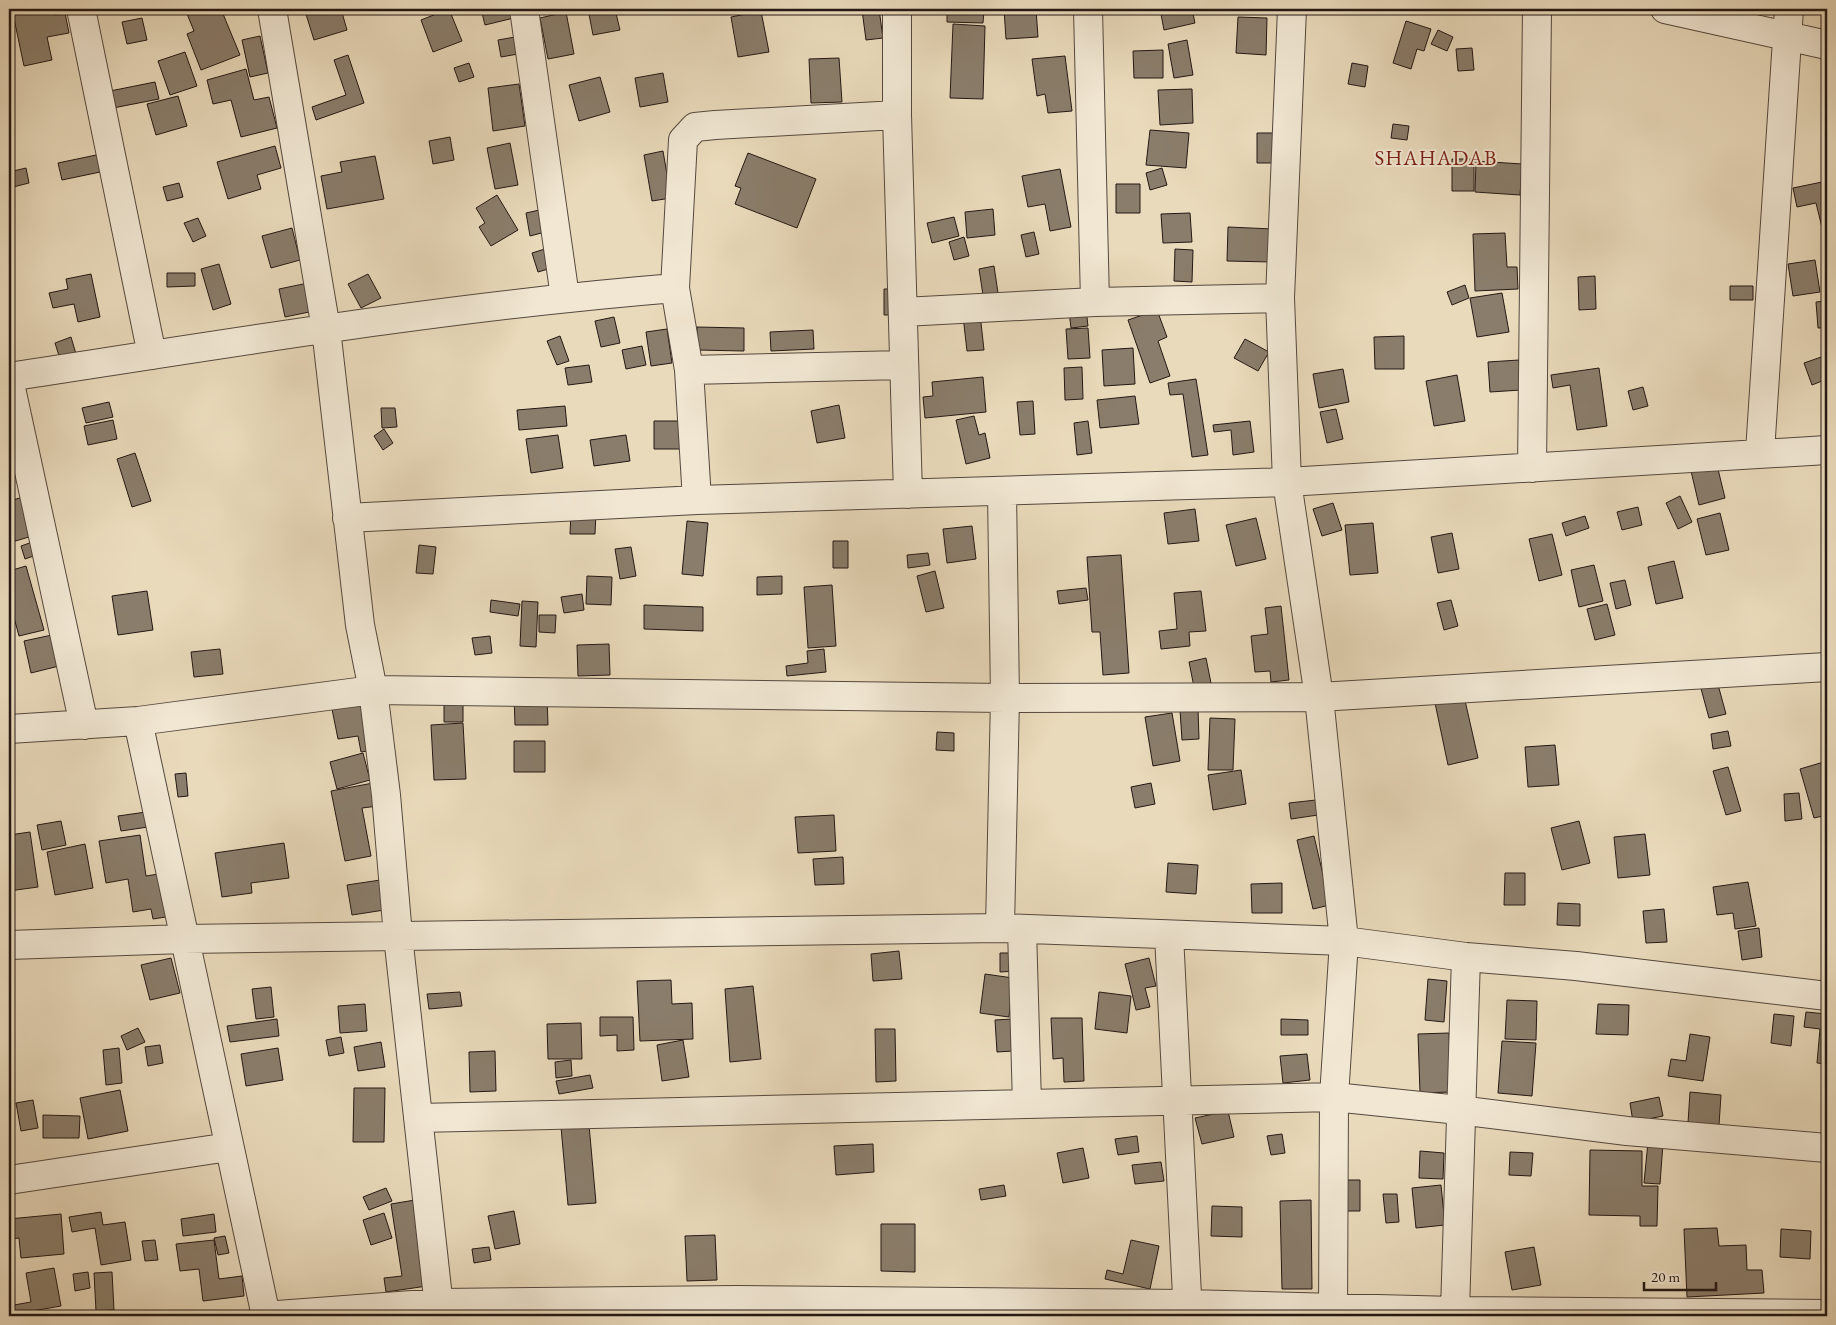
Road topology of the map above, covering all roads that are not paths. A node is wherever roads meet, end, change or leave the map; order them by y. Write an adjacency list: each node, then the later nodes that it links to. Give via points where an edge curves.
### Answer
1 (81, 9): 19 (street)
2 (272, 9): 18 (street)
3 (524, 9): 14 (street)
4 (897, 9): 12 (street)
5 (1088, 9): 16 (street)
6 (1292, 9): 15 (street)
7 (1537, 9): 25 (street)
8 (1665, 9): 10 (street)
9 (1789, 9): 10 (street)
10 (1788, 36): 11 (street); 24 (street)
11 (1827, 45)
12 (897, 115): 13 (street, via 695,127 684,140); 17 (street)
13 (675, 288): 14 (street); 21 (street)
14 (565, 297): 18 (street)
15 (1280, 298): 16 (street); 26 (street)
16 (1095, 302): 17 (street)
17 (903, 312): 20 (street)
18 (326, 328): 19 (street); 30 (street)
19 (152, 355): 22 (street)
20 (904, 364): 21 (street); 28 (street)
21 (689, 370): 29 (street)
22 (9, 378): 36 (street)
23 (1827, 450): 24 (street)
24 (1760, 452): 25 (street)
25 (1532, 468): 26 (street)
26 (1287, 482): 27 (street); 33 (street)
27 (1002, 492): 28 (street); 34 (street)
28 (908, 494): 29 (street)
29 (697, 500): 30 (street)
30 (347, 518): 32 (street, via 360,625)
31 (1827, 667): 33 (street)
32 (373, 690): 34 (street); 35 (street); 40 (street)
33 (1319, 697): 34 (street); 42 (street)
34 (1005, 698): 38 (street)
35 (138, 721): 36 (street); 41 (street)
36 (84, 725): 37 (street)
37 (9, 729)
38 (1011, 929): 39 (street); 40 (street); 48 (street)
39 (1170, 935): 42 (street); 47 (street)
40 (398, 936): 41 (street); 50 (street)
41 (184, 939): 43 (street); 51 (street)
42 (1344, 941): 44 (street); 46 (street)
43 (9, 945)
44 (1466, 957): 45 (street, via 1576,966); 49 (street)
45 (1827, 996)
46 (1334, 1097): 47 (street); 49 (street); 58 (street)
47 (1178, 1101): 48 (street); 56 (street)
48 (1027, 1104): 50 (street)
49 (1460, 1110): 52 (street, via 1627,1131); 57 (street)
50 (418, 1118): 55 (street)
51 (229, 1147): 53 (street); 60 (street)
52 (1827, 1148)
53 (9, 1180)
54 (738, 1308): 55 (street); 56 (street)
55 (439, 1310): 60 (street)
56 (1187, 1310): 58 (street)
57 (1455, 1311): 58 (street); 59 (street)
58 (1333, 1313)
59 (1827, 1314)
60 (266, 1316)

